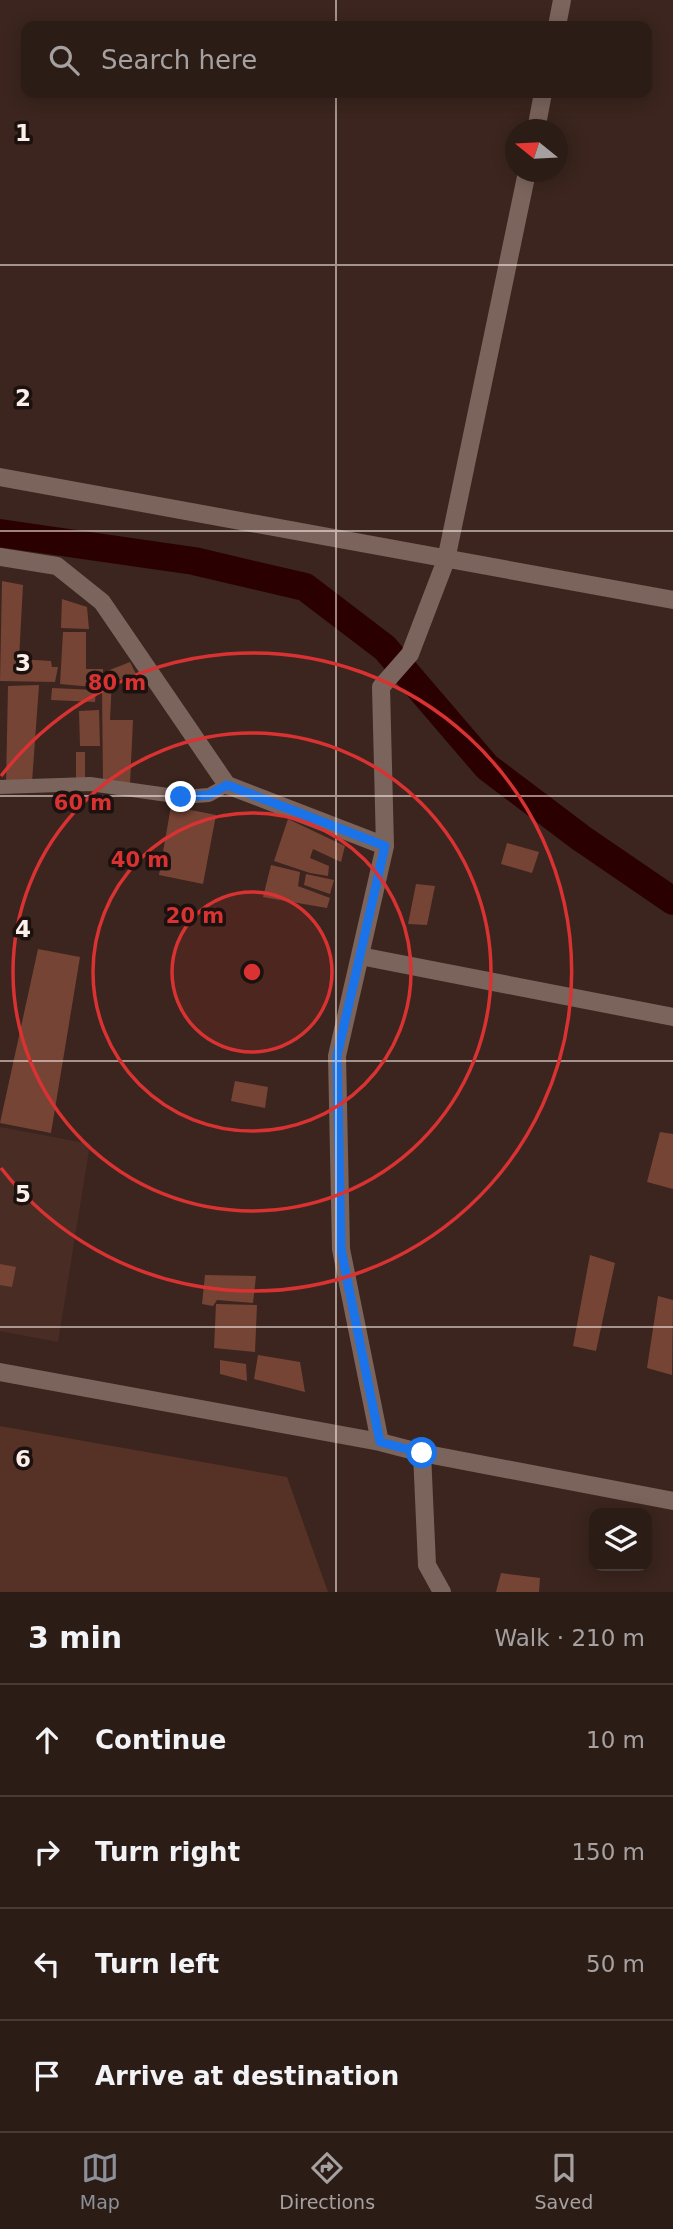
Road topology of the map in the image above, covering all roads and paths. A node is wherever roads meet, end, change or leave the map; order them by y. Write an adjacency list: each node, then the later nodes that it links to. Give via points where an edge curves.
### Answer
1 (562, 0): 2 (street)
2 (558, 21)
3 (542, 98): 4 (street)
4 (538, 119)
5 (525, 182): 8 (street)
6 (0, 477): 8 (street)
7 (0, 557): 10 (street, via 57,566 102,602)
8 (446, 560): 9 (street); 12 (street, via 410,654 381,687)
9 (673, 600)
10 (227, 785): 11 (lane, via 209,795 181,797 90,784); 12 (street)
11 (0, 788)
12 (385, 846): 13 (street)
13 (360, 956): 14 (street); 16 (street, via 337,1056 341,1249)
14 (673, 1017)
15 (0, 1372): 16 (street)
16 (380, 1442): 17 (street)
17 (422, 1453): 18 (street); 19 (street, via 426,1565)
18 (673, 1501)
19 (442, 1592)

